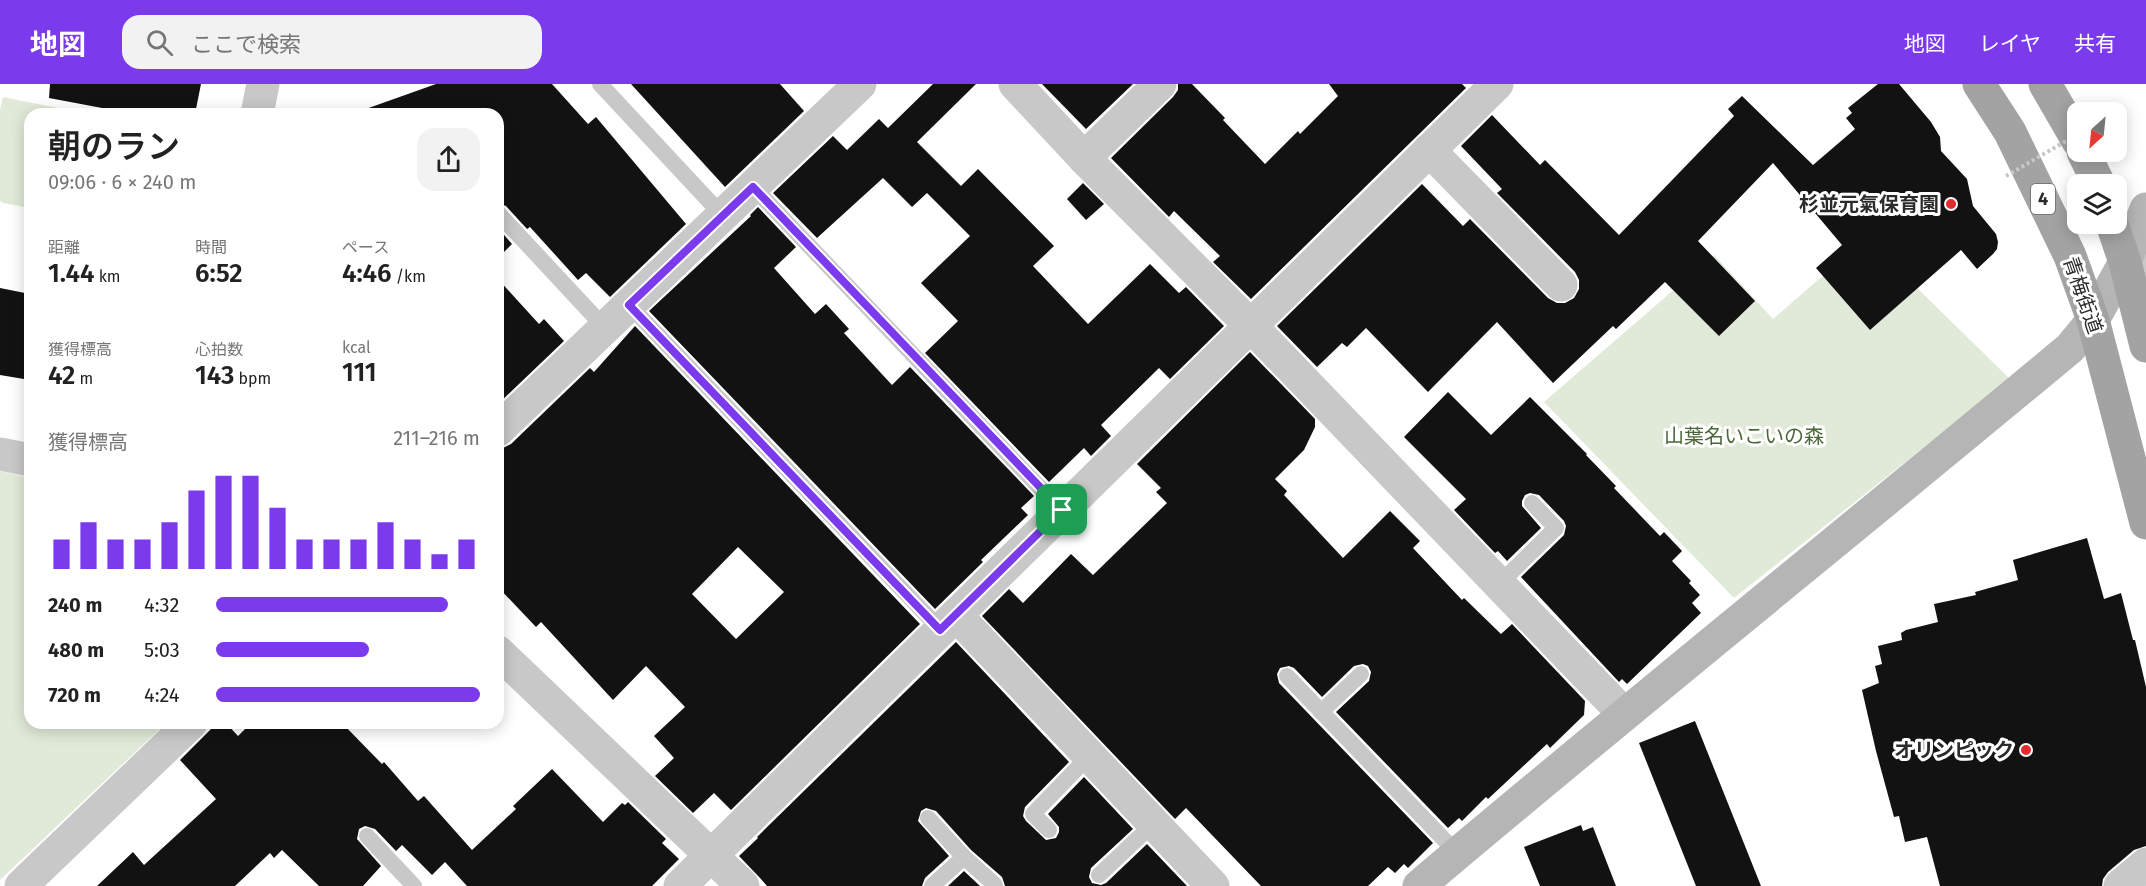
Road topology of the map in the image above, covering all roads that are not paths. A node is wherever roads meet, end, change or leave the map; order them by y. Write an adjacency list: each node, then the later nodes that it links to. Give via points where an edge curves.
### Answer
1 (263, 84): 9 (street)
2 (600, 84): 15 (lane)
3 (860, 84): 13 (street)
4 (1016, 84): 12 (street)
5 (1160, 84): 12 (street)
6 (1497, 84): 11 (street)
7 (1978, 84): 21 (main road, 青梅街道 / 4, via 2010,132 2043,198)
8 (2045, 84): 10 (main road)
9 (258, 108)
10 (2067, 122)
11 (1429, 150): 19 (street); 22 (street)
12 (1084, 158): 22 (street)
13 (753, 187): 15 (street); 29 (lane)
14 (2146, 209): 18 (street)
15 (723, 216): 20 (street)
16 (504, 219): 23 (lane)
17 (2118, 234): 18 (main road)
18 (2135, 263): 21 (street); 24 (main road)
19 (1561, 285)
20 (629, 305): 23 (street); 32 (lane)
21 (2093, 320): 30 (main road, 青梅街道 / 4); 37 (street, via 2061,356)
22 (1250, 325): 29 (street); 31 (street)
23 (605, 328): 25 (street)
24 (2146, 346)
25 (504, 424)
26 (0, 454): 27 (street)
27 (24, 459)
28 (1532, 503): 31 (lane, via 1556,528)
29 (1062, 510): 32 (street)
30 (2146, 523)
31 (1499, 584): 37 (street)
32 (948, 623): 39 (street); 45 (street)
33 (504, 658): 45 (street)
34 (1361, 674): 36 (lane)
35 (1287, 676): 36 (lane)
36 (1321, 712): 44 (lane)
37 (1624, 714): 44 (street)
38 (185, 729): 50 (street)
39 (1089, 756): 41 (street); 42 (lane, via 1033,814)
40 (927, 818): 46 (lane)
41 (1153, 824): 48 (lane); 55 (street)
42 (1049, 830)
43 (366, 836): 51 (lane)
44 (1458, 854): 56 (street)
45 (712, 855): 52 (street); 53 (street)
46 (964, 857): 49 (lane); 54 (lane)
47 (2146, 864): 57 (street)
48 (1099, 875)
49 (995, 885)
50 (21, 886)
51 (414, 886)
52 (680, 886)
53 (743, 886)
54 (932, 886)
55 (1213, 886)
56 (1419, 886)
57 (2120, 886)

